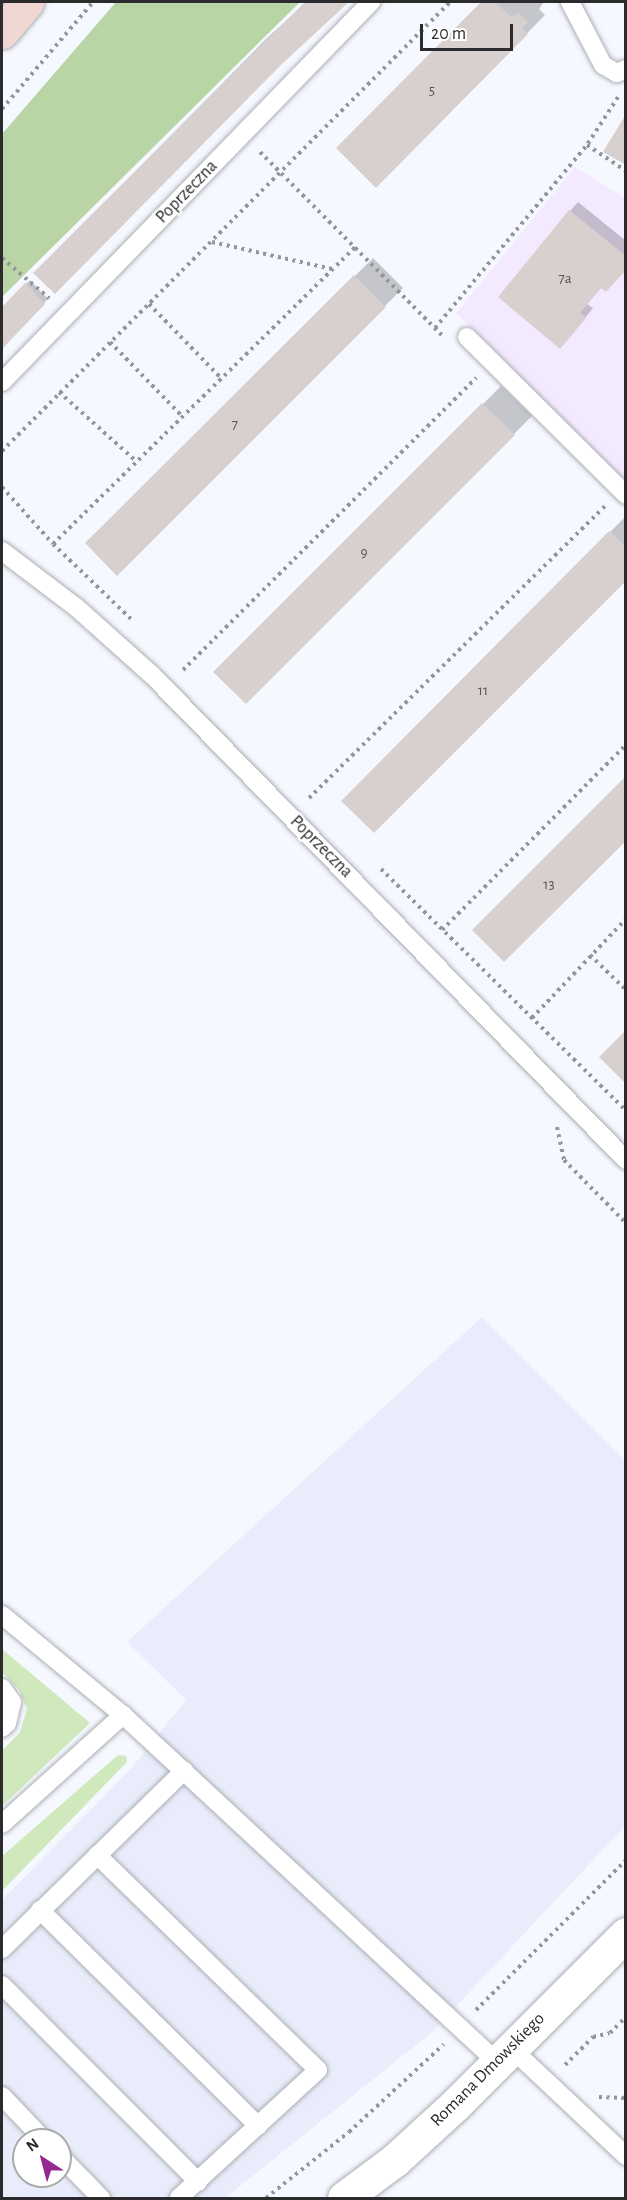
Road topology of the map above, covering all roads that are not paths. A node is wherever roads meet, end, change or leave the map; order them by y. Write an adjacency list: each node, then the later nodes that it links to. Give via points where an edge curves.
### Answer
1 (27, 2): 4 (main road)
2 (371, 2): 7 (lane, Poprzeczna)
3 (570, 2): 5 (lane, via 603,64 609,71)
4 (2, 32)
5 (625, 70)
6 (459, 340): 8 (lane)
7 (2, 382)
8 (620, 502)
9 (2, 550): 10 (lane, Poprzeczna, via 77,608 153,676)
10 (626, 1160)
11 (2, 1615): 13 (lane)
12 (2, 1688): 14 (lane, via 12,1702)
13 (123, 1715): 15 (lane); 16 (lane)
14 (2, 1728)
15 (184, 1771): 17 (lane); 22 (lane)
16 (2, 1824)
17 (98, 1855): 18 (lane); 24 (lane, via 318,2070)
18 (40, 1910): 20 (lane); 24 (lane)
19 (626, 1934): 22 (street, Romana Dmowskiego)
20 (2, 1949)
21 (2, 1985): 28 (lane)
22 (504, 2055): 26 (lane, via 547,2082); 31 (street, Romana Dmowskiego, via 395,2160)
23 (2, 2096): 25 (lane)
24 (258, 2126): 28 (lane)
25 (33, 2128)
26 (626, 2156)
27 (72, 2169): 29 (lane)
28 (198, 2182): 30 (lane)
29 (101, 2199)
30 (179, 2199)
31 (345, 2199)

